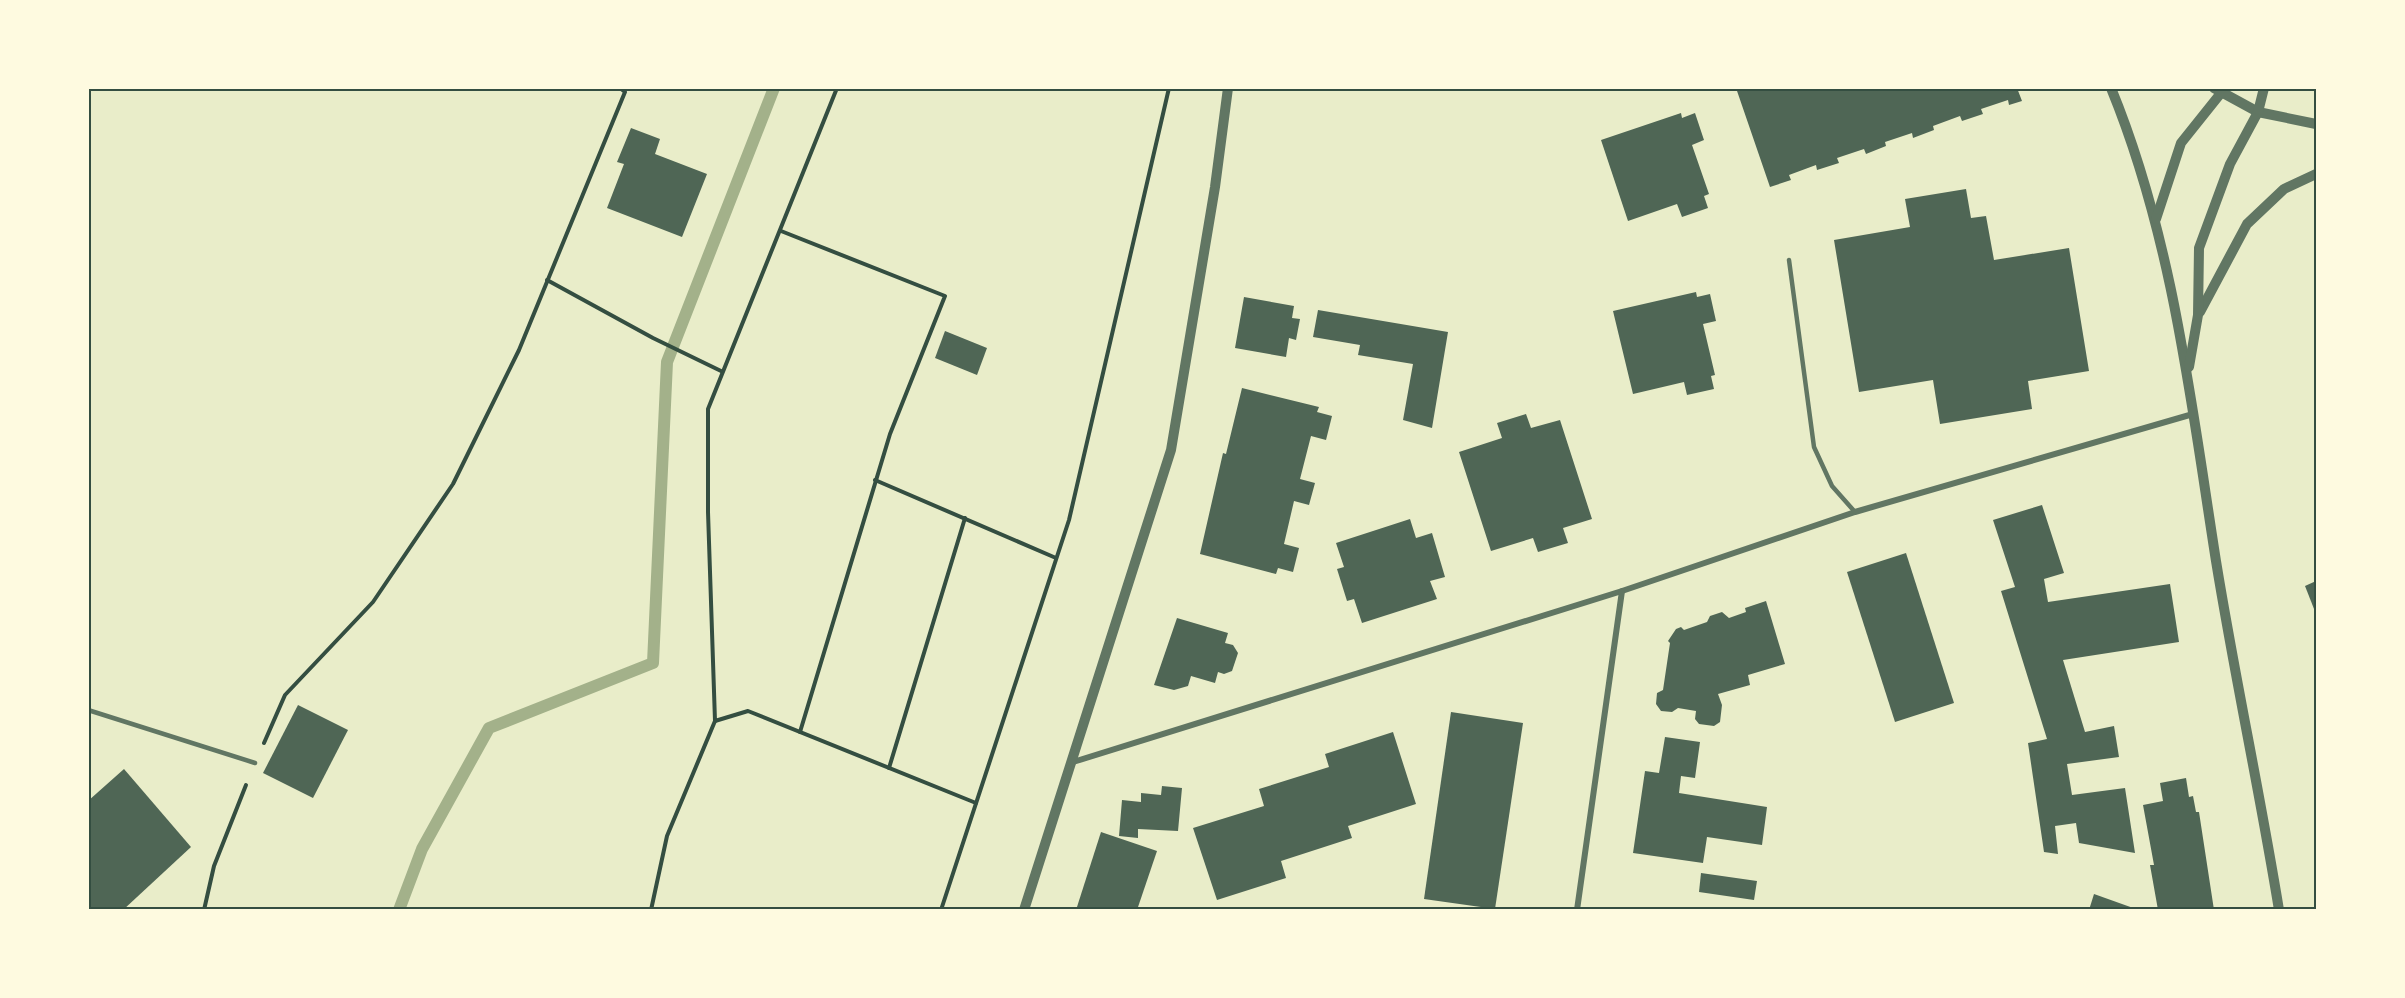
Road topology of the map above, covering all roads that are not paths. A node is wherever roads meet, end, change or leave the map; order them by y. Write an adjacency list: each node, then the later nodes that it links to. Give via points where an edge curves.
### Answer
1 (1228, 88): 16 (street, via 1171,450)
2 (2111, 88): 8 (street)
3 (2264, 88): 5 (street)
4 (2220, 90): 5 (street); 8 (street, via 2181,144)
5 (2258, 112): 6 (street); 10 (street, via 2230,164 2199,248)
6 (2316, 124)
7 (2316, 174): 10 (street, via 2284,189 2247,224)
8 (2156, 219): 11 (street)
9 (1789, 260): 13 (lane, via 1814,447 1832,486)
10 (2198, 315): 11 (street)
11 (2188, 373): 12 (street)
12 (2193, 414): 13 (street); 20 (street)
13 (1855, 513): 14 (street)
14 (1622, 591): 16 (street); 19 (street)
15 (88, 710): 17 (lane)
16 (1073, 762): 18 (street)
17 (255, 763)
18 (1024, 909)
19 (1577, 909)
20 (2278, 909)

